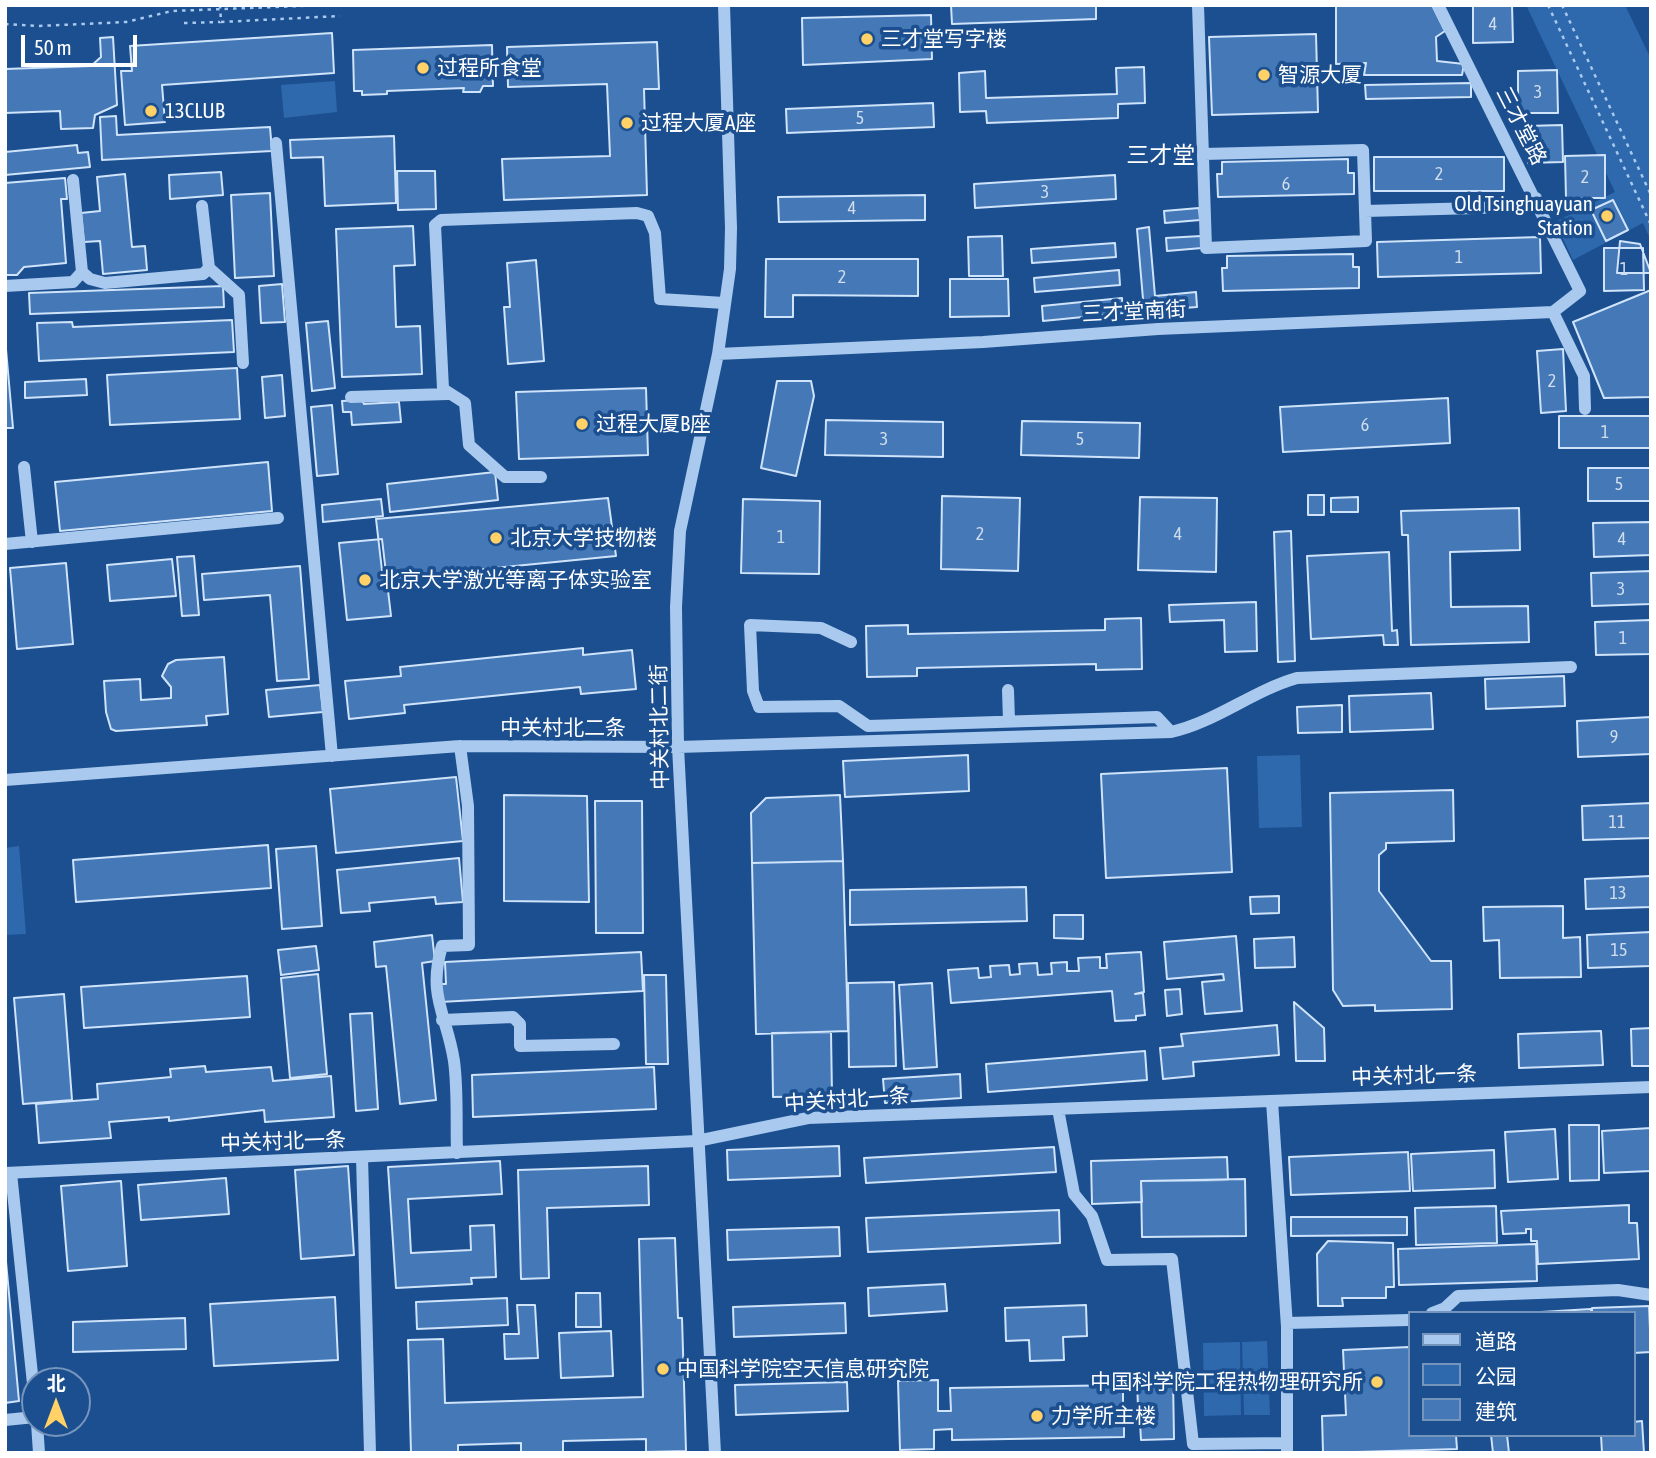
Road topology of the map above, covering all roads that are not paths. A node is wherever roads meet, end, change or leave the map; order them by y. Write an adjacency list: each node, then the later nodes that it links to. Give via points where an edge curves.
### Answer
1 (724, 5): 13 (street, 中关村北二街, via 731,228)
2 (1198, 5): 5 (street)
3 (1438, 5): 7 (street, 三才堂路)
4 (276, 143): 32 (street)
5 (1204, 154): 9 (street, via 1363,150); 9 (street, via 1206,248 1366,241)
6 (73, 180): 11 (street)
7 (1536, 198): 9 (street, via 1514,207); 14 (street, 三才堂路, via 1580,291)
8 (202, 206): 10 (street)
9 (1365, 211)
10 (209, 268): 11 (street, via 195,277 105,283); 16 (street, via 239,295)
11 (82, 272): 12 (street, via 73,282)
12 (5, 286)
13 (724, 303): 15 (street, 中关村北二街); 17 (street, via 660,299 655,233 648,216 441,220 436,225 437,253 443,389)
14 (1553, 312): 15 (street, 三才堂南街); 19 (street, via 1584,376)
15 (718, 354): 31 (street, 中关村北二街, via 680,531)
16 (243, 363)
17 (448, 394): 18 (street); 21 (street, via 465,403 469,445 505,477)
18 (351, 397)
19 (1585, 409)
20 (24, 467): 23 (street)
21 (541, 477)
22 (278, 518): 23 (street)
23 (32, 542): 24 (street)
24 (5, 544)
25 (851, 642): 28 (street, via 821,628 750,625 758,707 839,706 868,726)
26 (1572, 667): 29 (street, 中关村北二条, via 1316,676 1278,684 1205,723)
27 (1008, 690): 28 (street)
28 (1009, 721): 29 (street, via 1157,717)
29 (1171, 732): 31 (street, 中关村北二条)
30 (460, 746): 31 (street, 中关村北二条); 32 (street, 中关村北二条); 34 (street, via 468,806 469,945 442,946 436,968)
31 (678, 747): 39 (street, 中关村北二街)
32 (332, 756): 33 (street, 中关村北二条)
33 (5, 780)
34 (442, 1020): 35 (street, via 513,1017 520,1024 520,1046); 40 (street, via 454,1060)
35 (614, 1044)
36 (1651, 1087): 37 (street, 中关村北一条)
37 (1272, 1101): 38 (street, 中关村北一条); 46 (street)
38 (1058, 1109): 39 (street, 中关村北一条, via 808,1118); 48 (street, via 1074,1194 1092,1216 1107,1260 1172,1259 1193,1444)
39 (697, 1141): 40 (street, 中关村北一条); 50 (street, 中关村北二街)
40 (457, 1153): 41 (street, 中关村北一条)
41 (362, 1157): 42 (street, 中关村北一条); 49 (street)
42 (8, 1173): 47 (street)
43 (1651, 1295): 44 (street, via 1618,1290 1458,1296)
44 (1437, 1311)
45 (1408, 1320): 46 (street)
46 (1287, 1323): 48 (street)
47 (31, 1367)
48 (1287, 1448)
49 (370, 1453)
50 (715, 1453)

